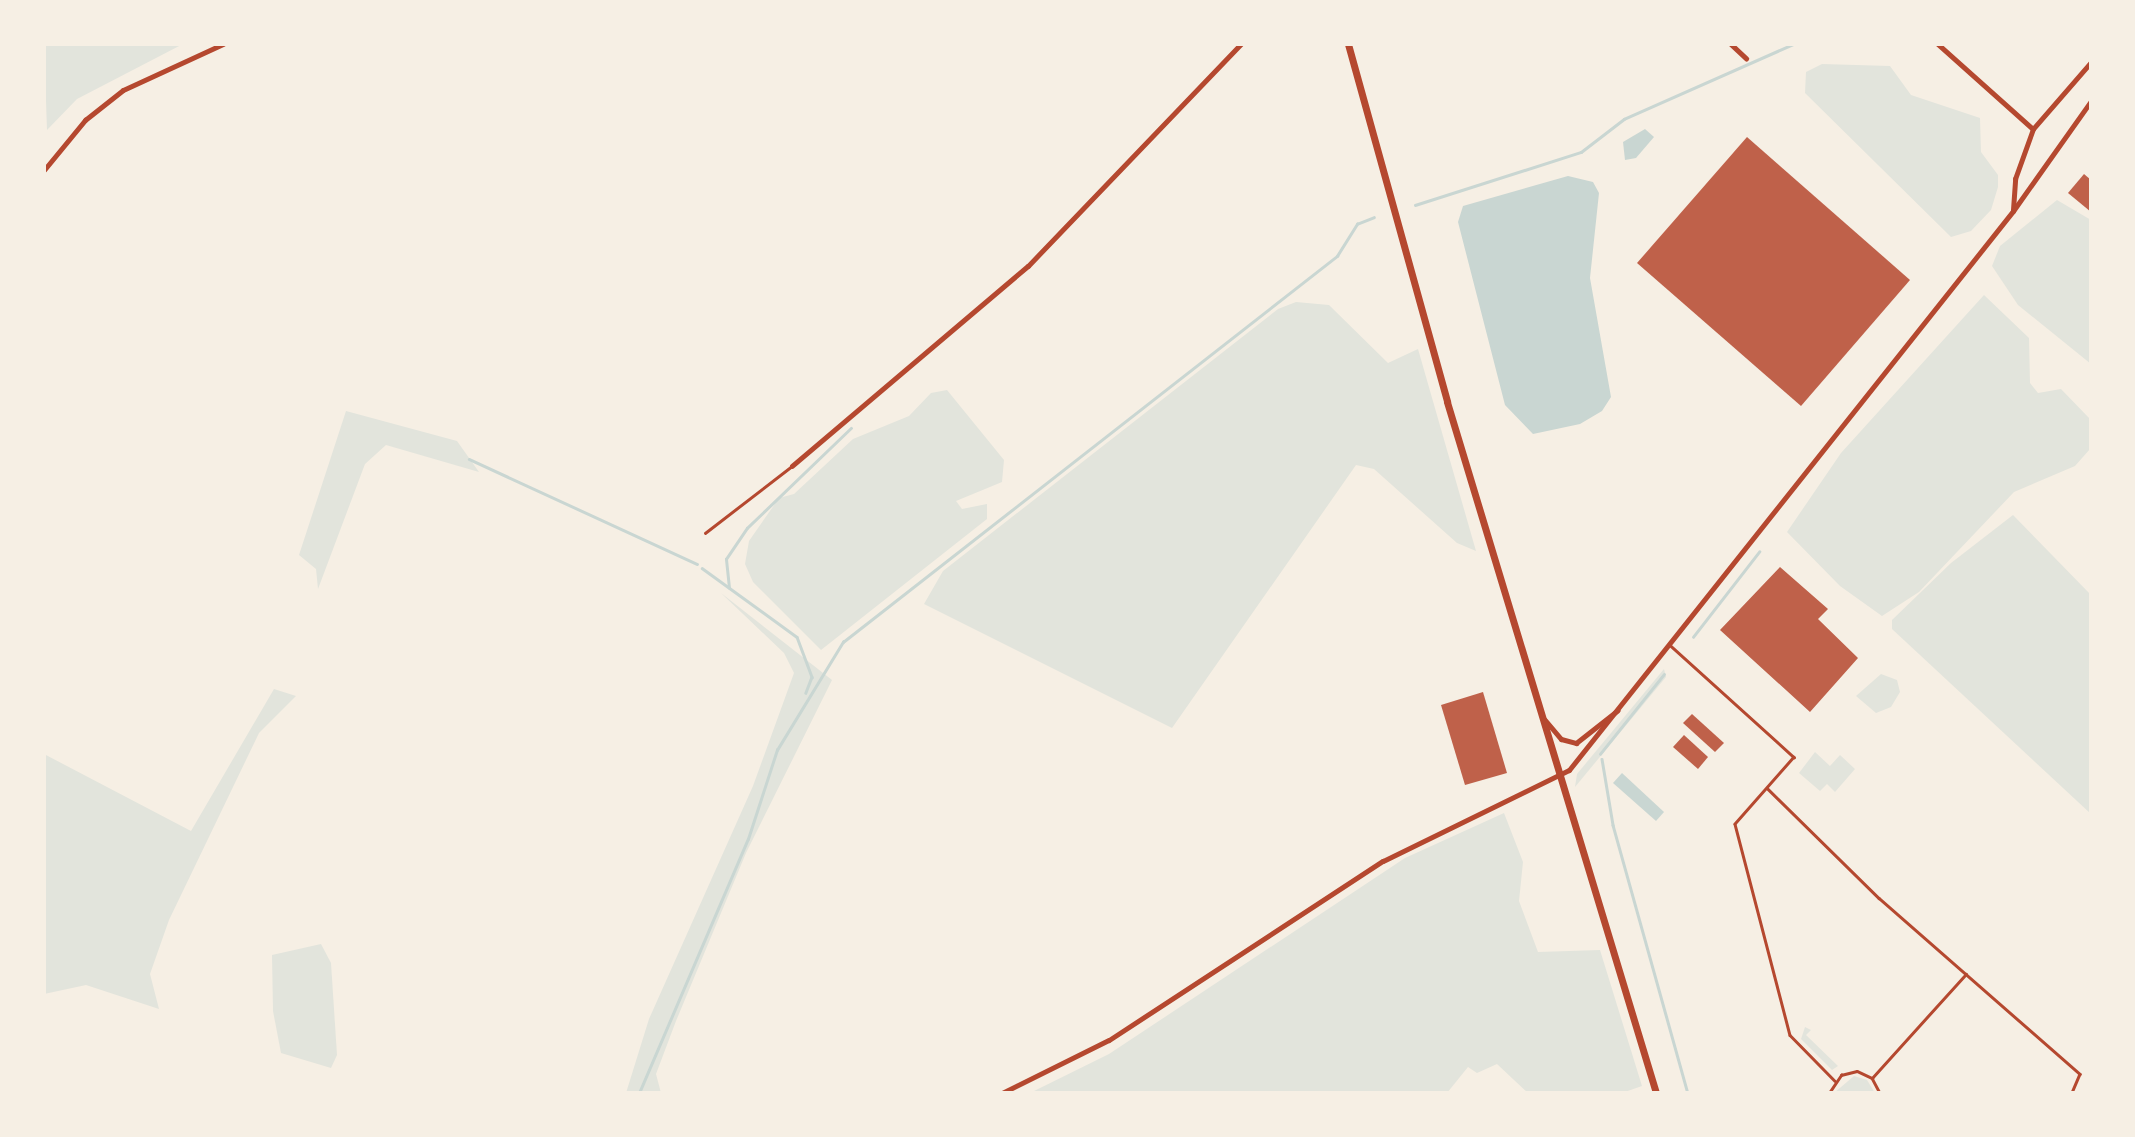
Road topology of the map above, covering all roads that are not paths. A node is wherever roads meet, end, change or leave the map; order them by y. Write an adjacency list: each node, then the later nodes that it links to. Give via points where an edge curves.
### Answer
1 (223, 44): 10 (street, via 123,90 75,130)
2 (1241, 44): 12 (street, via 1028,266)
3 (1348, 44): 16 (main road)
4 (1731, 44): 6 (street)
5 (1938, 44): 9 (street)
6 (1746, 58)
7 (2091, 62): 9 (street)
8 (2091, 101): 11 (street)
9 (2033, 129): 11 (street, via 2015,179)
10 (44, 170)
11 (2013, 211): 14 (street)
12 (792, 466): 13 (lane)
13 (705, 533)
14 (1671, 646): 15 (street); 18 (lane, via 1794,757)
15 (1621, 709): 16 (street, via 1576,743 1557,736); 17 (street)
16 (1540, 711): 17 (main road)
17 (1559, 776): 22 (street, via 1383,861 1110,1040); 23 (main road)
18 (1767, 788): 19 (lane, via 1879,898); 21 (lane, via 1735,824 1742,855 1790,1035)
19 (1968, 973): 20 (lane); 26 (lane, via 2080,1074)
20 (1872, 1078): 21 (lane, via 1857,1071); 25 (lane)
21 (1835, 1081): 24 (lane)
22 (1002, 1093)
23 (1656, 1093)
24 (1829, 1093)
25 (1880, 1093)
26 (2072, 1093)

